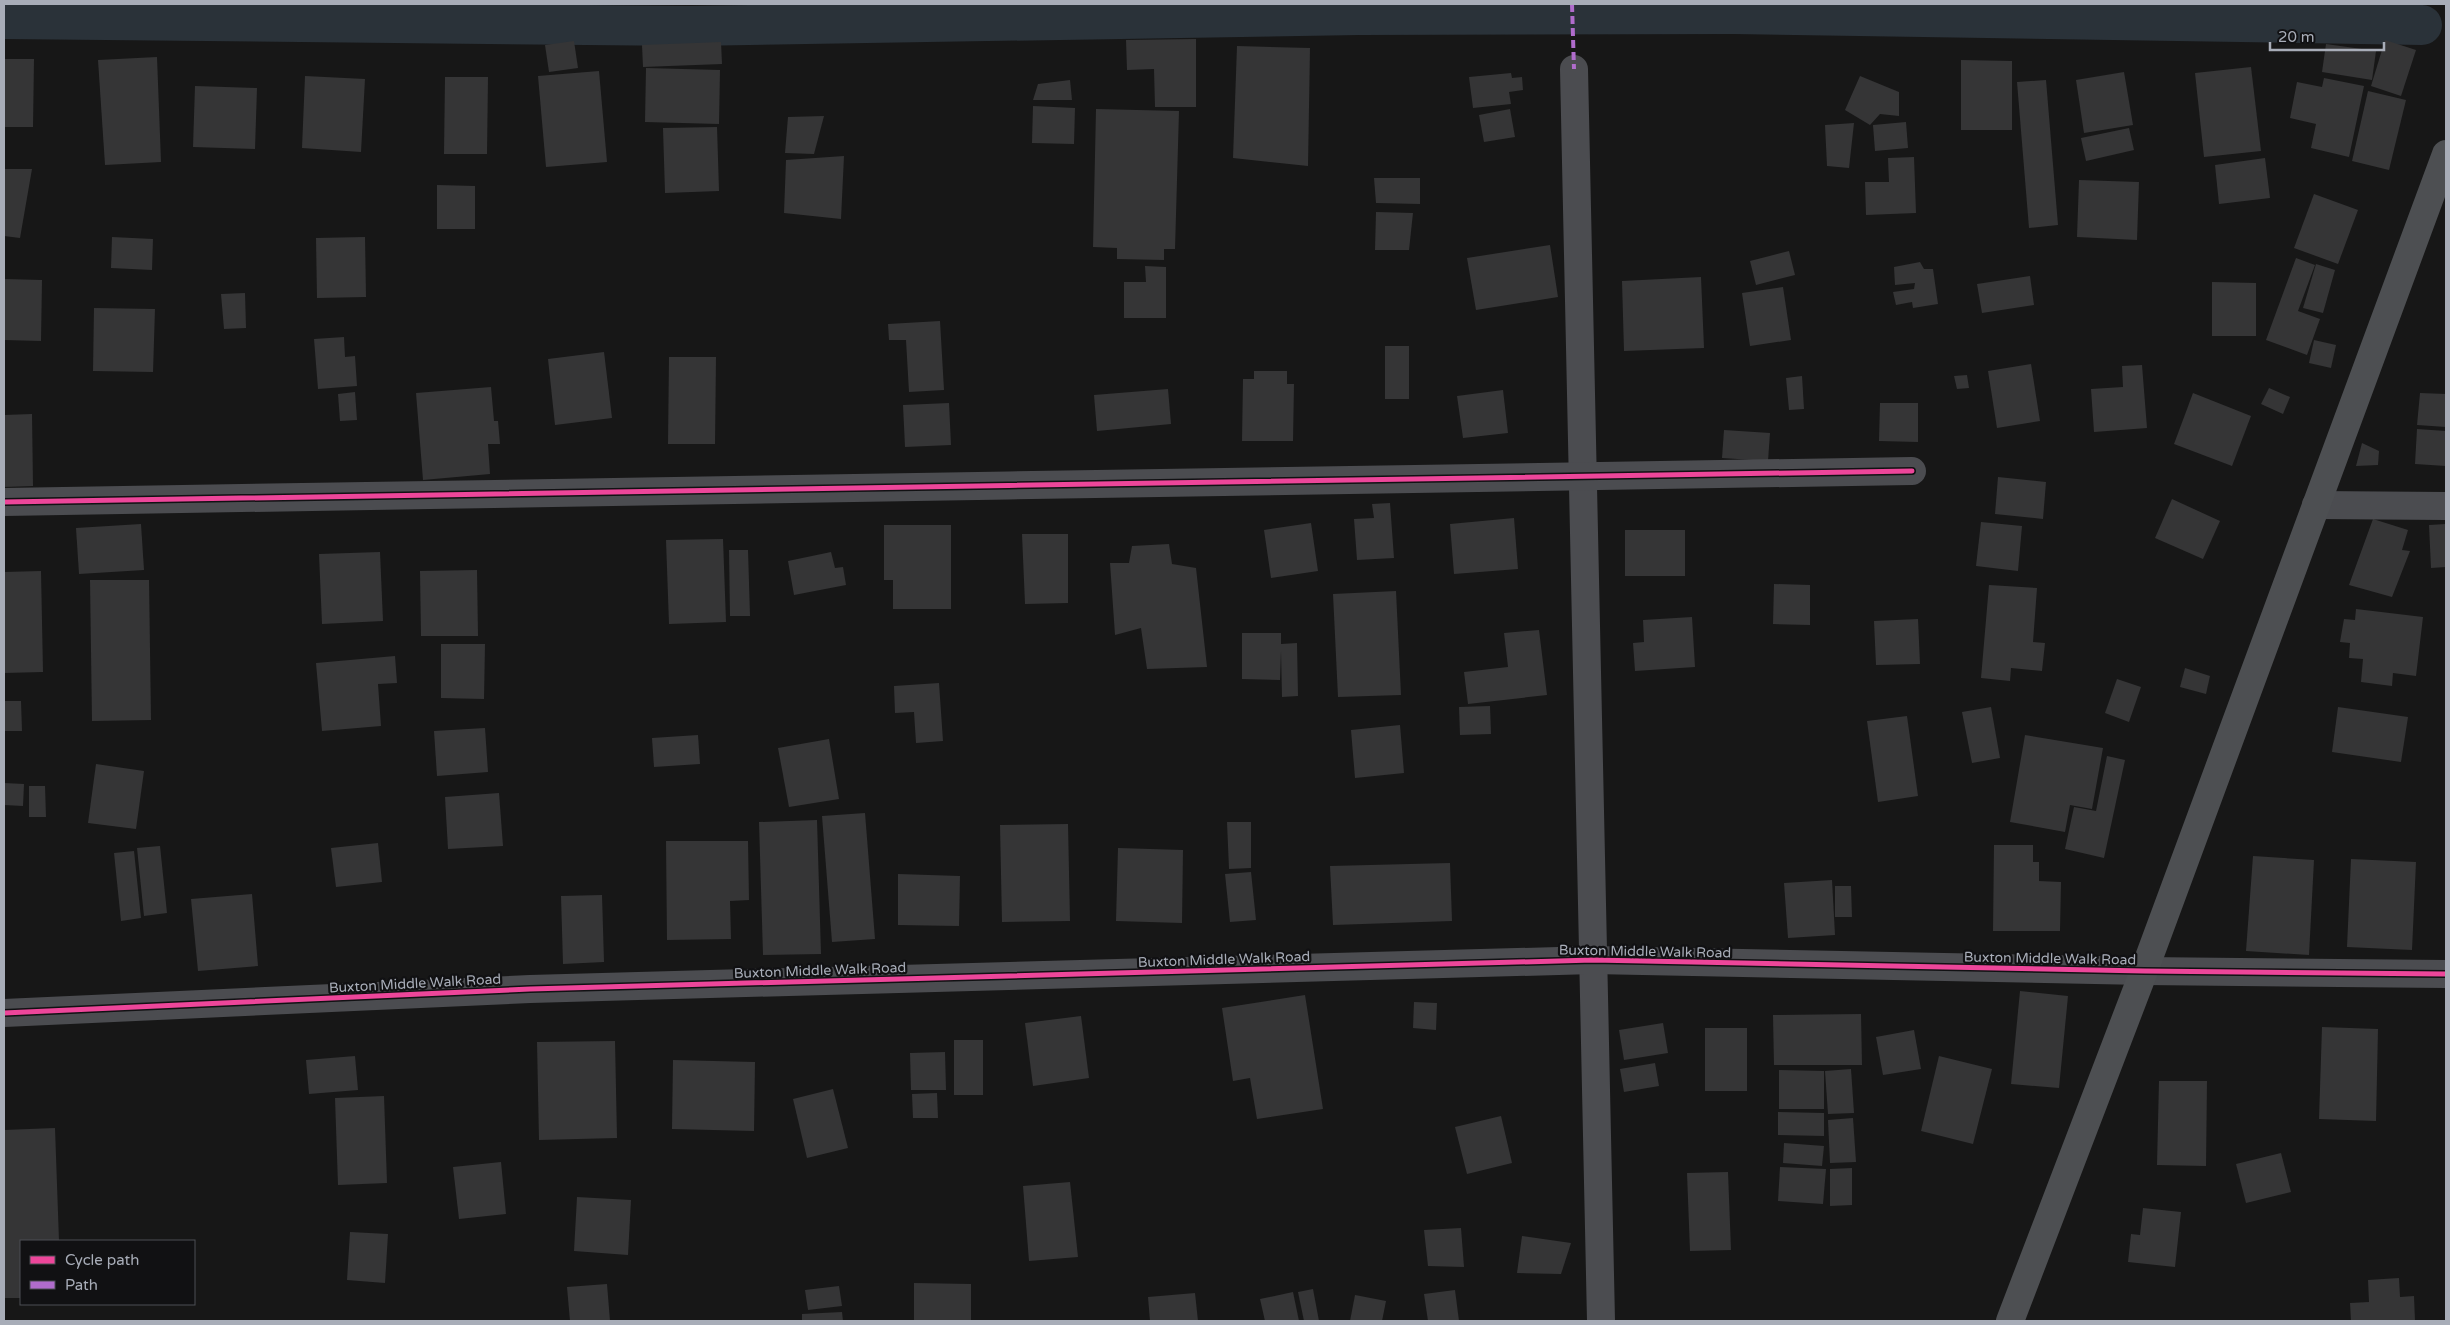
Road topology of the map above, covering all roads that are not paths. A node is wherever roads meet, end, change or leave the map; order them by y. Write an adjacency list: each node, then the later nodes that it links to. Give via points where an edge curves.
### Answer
1 (1574, 69): 4 (street)
2 (2446, 154): 6 (main road)
3 (1912, 471): 4 (street)
4 (1582, 478): 5 (street); 8 (street)
5 (4, 502)
6 (2316, 505): 7 (street); 9 (main road)
7 (2446, 506)
8 (1593, 960): 9 (street, Buxton Middle Walk Road); 11 (street, Buxton Middle Walk Road, via 530,989); 12 (street)
9 (2144, 971): 10 (street, Buxton Middle Walk Road); 13 (main road)
10 (2446, 974)
11 (4, 1013)
12 (1601, 1321)
13 (2010, 1321)

